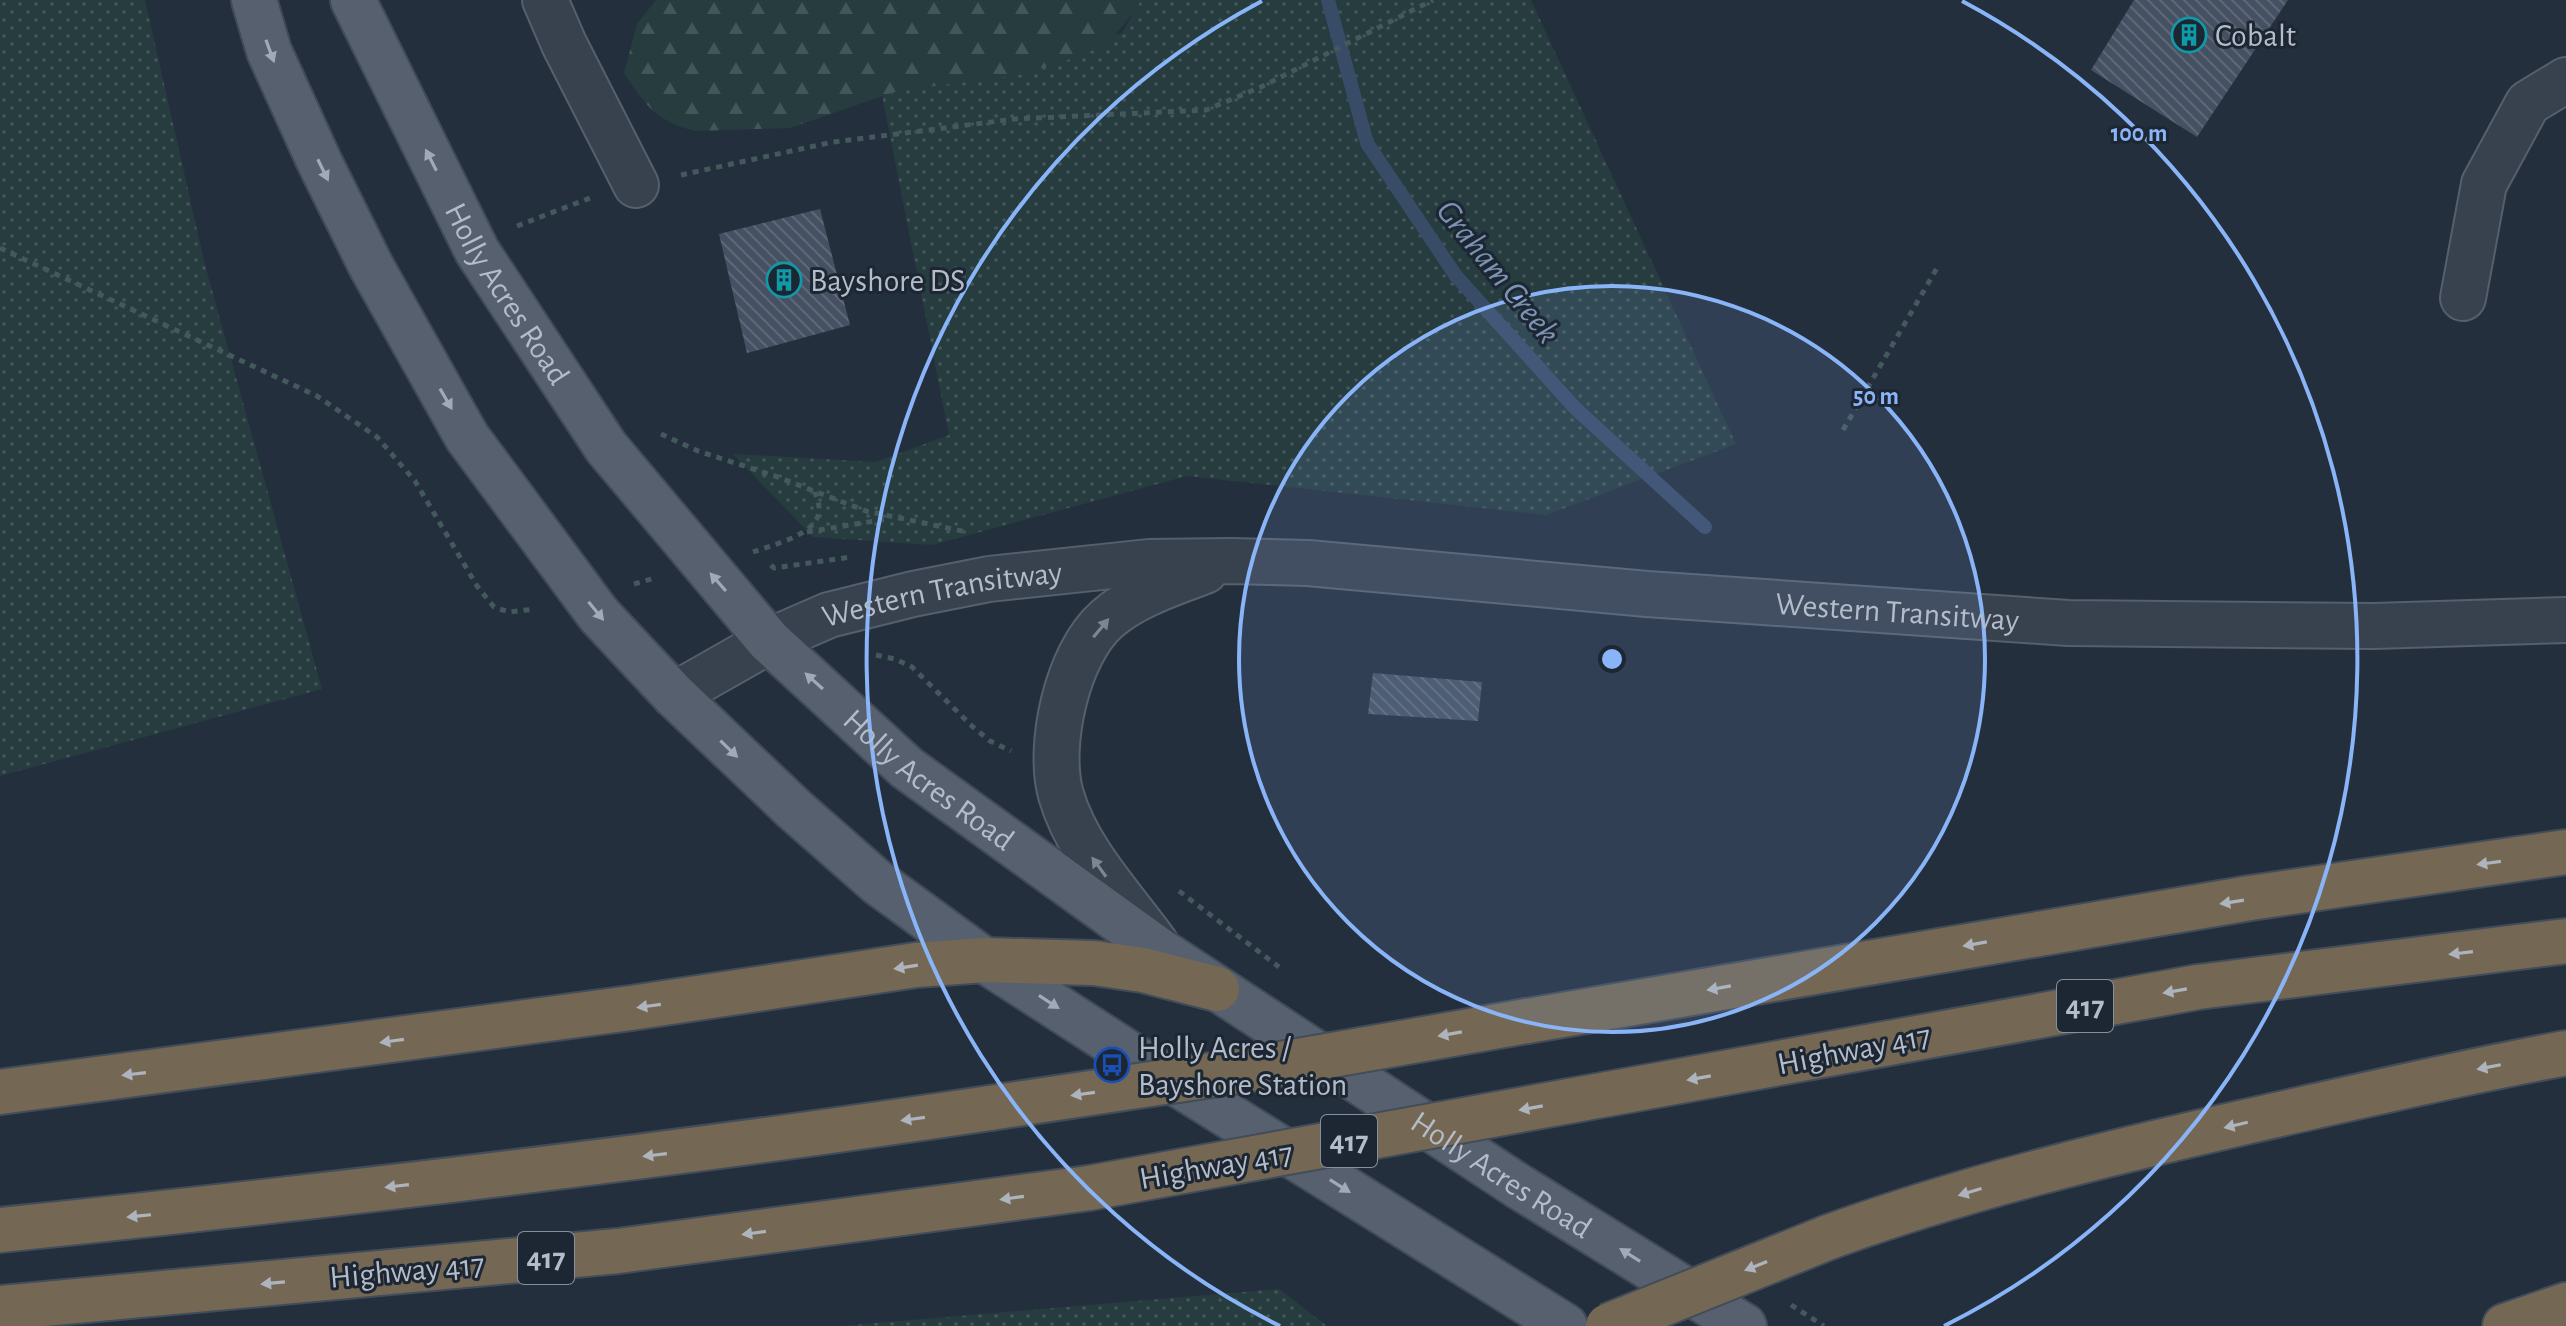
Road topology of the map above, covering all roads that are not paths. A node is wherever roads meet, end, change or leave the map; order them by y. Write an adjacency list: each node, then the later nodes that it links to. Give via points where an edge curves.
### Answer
1 (254, 0): 10 (main road, one-way to 10, via 290,100 371,266 467,437 599,615)
2 (353, 0): 9 (main road, Holly Acres Road, one-way to 2, via 606,447 477,251)
3 (545, 0): 5 (street)
4 (2566, 80): 6 (street, via 2528,103 2484,184)
5 (636, 185)
6 (2463, 298)
7 (1231, 561): 8 (street, Western Transitway, via 2068,623 2374,626); 9 (street, Western Transitway, via 1149,562 989,579 829,615); 13 (street, Western Transitway, one-way to 7, via 1086,849 1061,796 1057,767 1066,686 1106,619 1148,593)
8 (2566, 620)
9 (769, 641): 10 (street, Western Transitway); 13 (main road, Holly Acres Road, one-way to 9, via 907,768)
10 (674, 695): 14 (main road, one-way to 14, via 865,872)
11 (2566, 852): 18 (highway, one-way to 18, bridge, via 2250,898 1258,1068 990,1108 720,1147)
12 (2566, 941): 20 (highway, Highway 417 / 417, one-way to 20, bridge, via 2198,987 1089,1188 618,1251)
13 (1162, 952): 15 (main road, Holly Acres Road)
14 (984, 960): 15 (highway, via 1094,963); 17 (highway, one-way to 17, via 916,965 616,1011); 21 (main road, one-way to 21)
15 (1217, 989): 23 (main road, Holly Acres Road, one-way to 15)
16 (2566, 1053): 22 (highway, one-way to 22, bridge, via 2045,1169 1829,1237)
17 (0, 1092)
18 (0, 1230)
19 (2566, 1305): 24 (highway)
20 (0, 1308)
21 (1565, 1326)
22 (1608, 1326)
23 (1744, 1326)
24 (2505, 1326)

